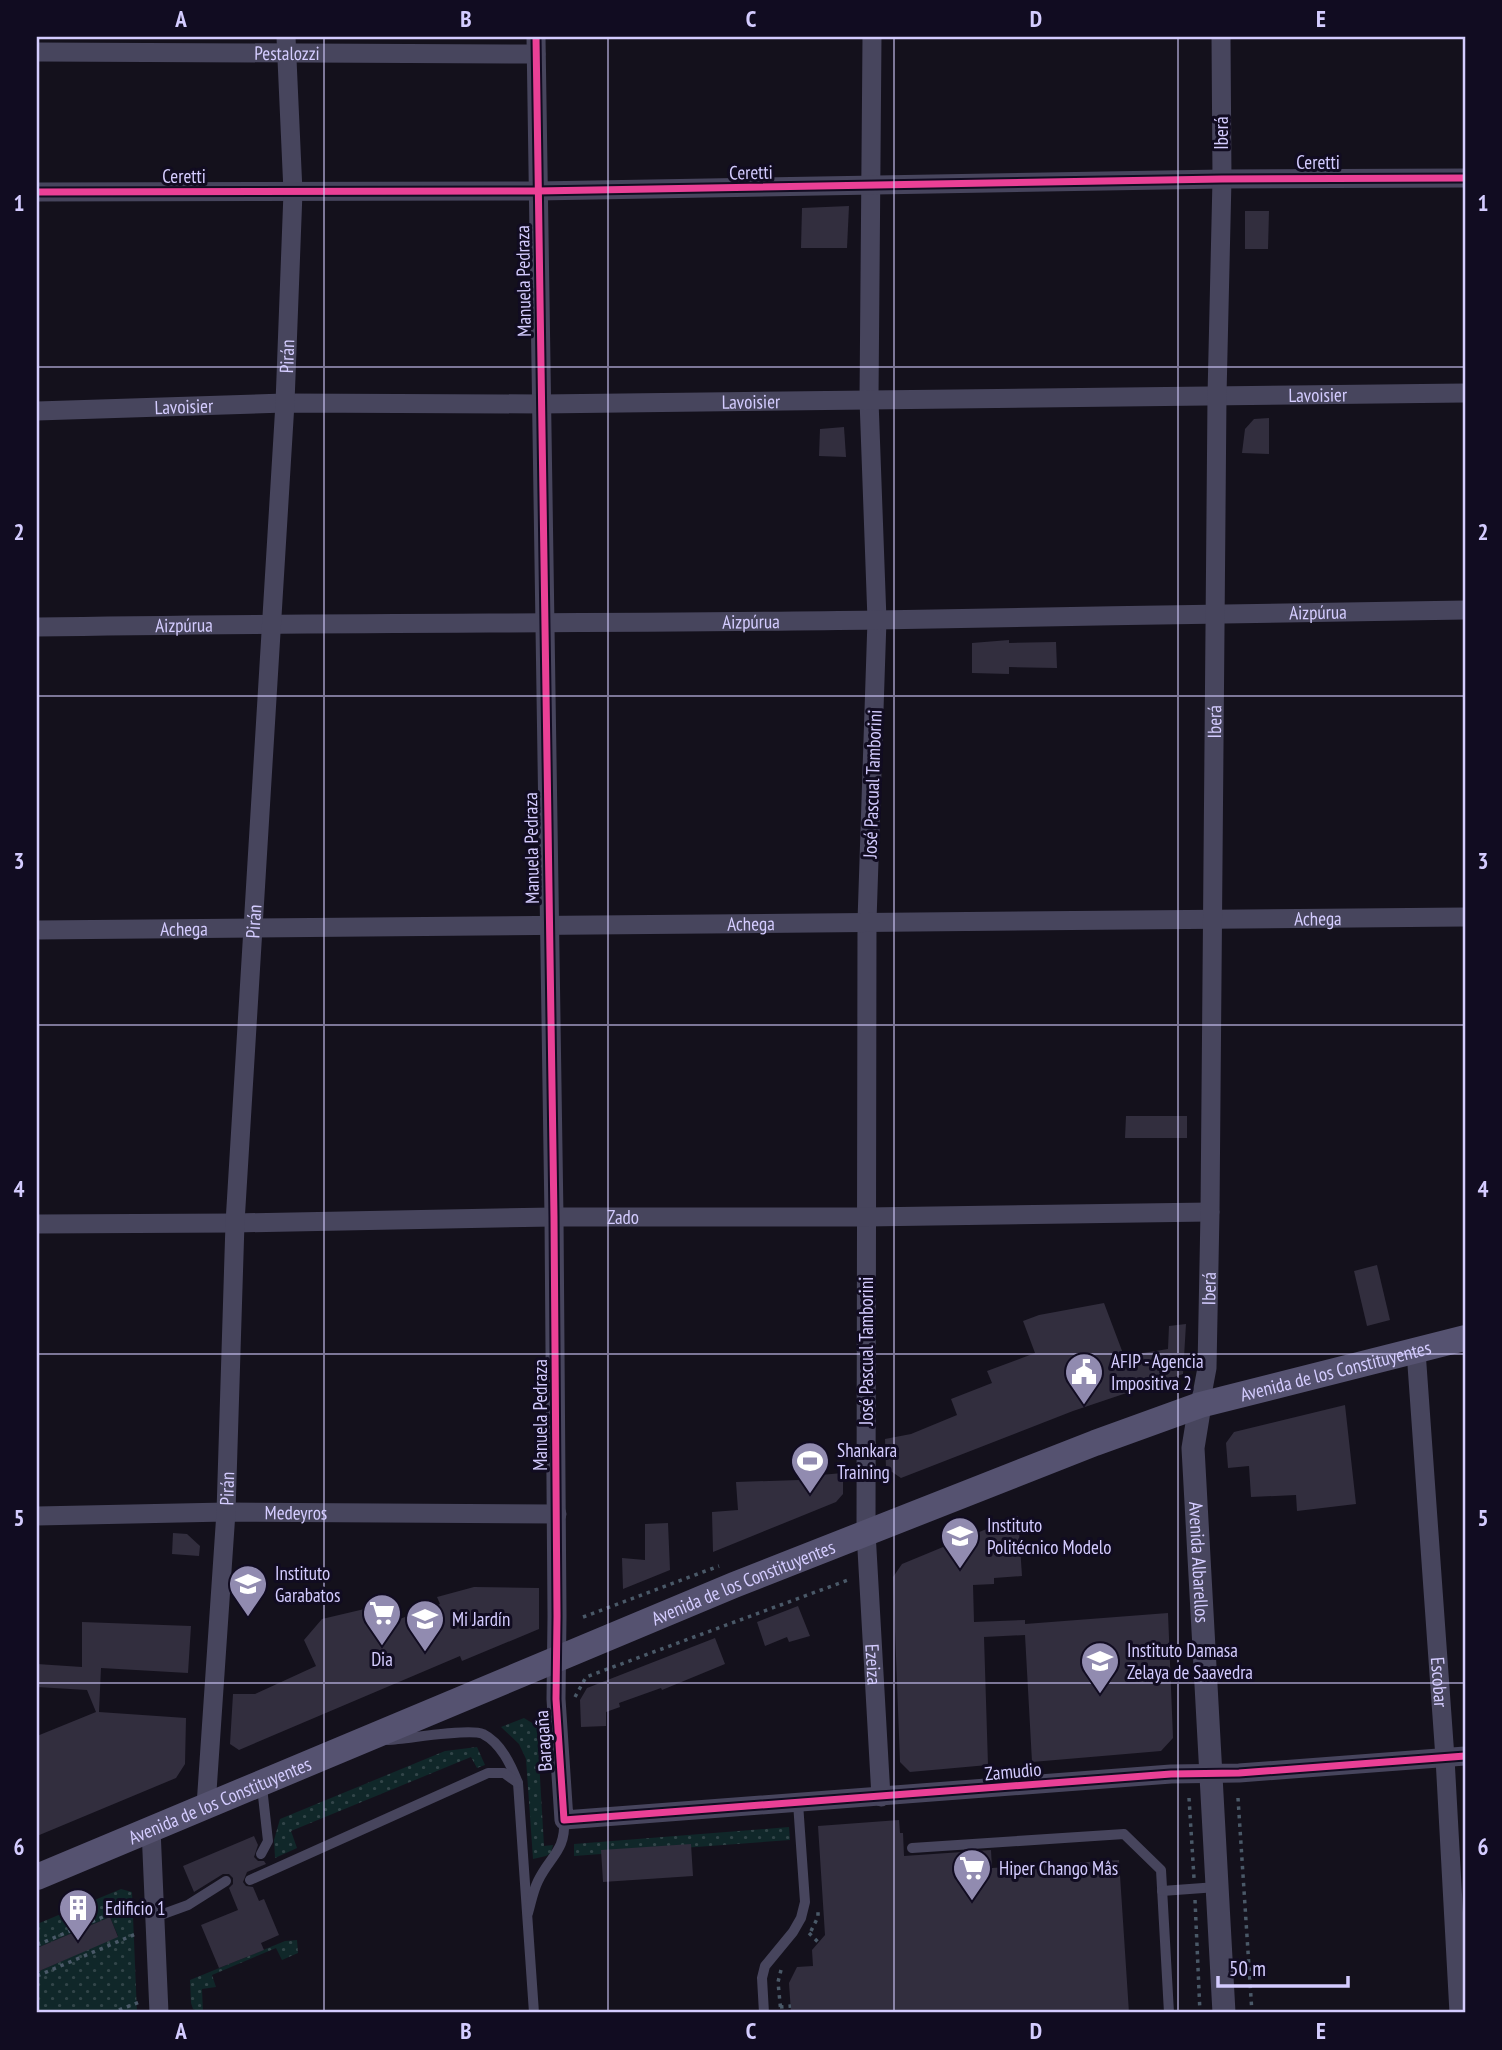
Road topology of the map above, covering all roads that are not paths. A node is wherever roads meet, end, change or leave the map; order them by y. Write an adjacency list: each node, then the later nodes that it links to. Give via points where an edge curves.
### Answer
1 (872, 37): 8 (street, José Pascual Tamborini)
2 (1221, 37): 7 (street, Iberá)
3 (536, 45): 4 (street, Pestalozzi); 9 (street, Manuela Pedraza)
4 (286, 46): 5 (street, Pestalozzi); 11 (street, Pirán)
5 (37, 52)
6 (1465, 178): 7 (street, Ceretti)
7 (1222, 179): 8 (street, Ceretti); 13 (street, Iberá)
8 (872, 186): 9 (street, Ceretti); 14 (street, José Pascual Tamborini)
9 (537, 191): 11 (street, Ceretti); 16 (street, Manuela Pedraza)
10 (37, 192): 11 (street, Ceretti)
11 (293, 192): 15 (street, Pirán)
12 (1465, 393): 13 (street, Lavoisier)
13 (1217, 396): 14 (street, Lavoisier); 19 (street, Iberá)
14 (869, 400): 16 (street, Lavoisier); 20 (street, José Pascual Tamborini)
15 (285, 403): 16 (street, Lavoisier); 17 (street, Lavoisier); 22 (street, Pirán)
16 (541, 404): 21 (street, Manuela Pedraza)
17 (37, 411)
18 (1465, 610): 19 (street, Aizpúrua)
19 (1216, 612): 20 (street, Aizpúrua); 25 (street, Iberá)
20 (877, 620): 21 (street, Aizpúrua); 26 (street, José Pascual Tamborini)
21 (544, 622): 22 (street, Aizpúrua); 27 (street, Manuela Pedraza)
22 (273, 623): 23 (street, Aizpúrua); 28 (street, Pirán)
23 (37, 627)
24 (1465, 917): 25 (street, Achega)
25 (1214, 919): 26 (street, Achega); 30 (street, Iberá)
26 (867, 921): 27 (street, Achega); 32 (street, José Pascual Tamborini)
27 (548, 926): 28 (street, Achega); 31 (street, Manuela Pedraza)
28 (255, 927): 29 (street, Achega); 33 (street, Pirán)
29 (37, 930)
30 (1210, 1212): 32 (street, Zado); 37 (street, Iberá, via 1207,1368)
31 (554, 1217): 32 (street, Zado); 33 (street, Zado); 39 (street, Manuela Pedraza)
32 (866, 1217): 41 (street, José Pascual Tamborini)
33 (235, 1223): 34 (street, Zado); 38 (street, Pirán)
34 (37, 1224)
35 (1465, 1338): 36 (main road, Avenida de los Constituyentes)
36 (1416, 1351): 37 (main road, Avenida de los Constituyentes); 45 (street, Escobar)
37 (1200, 1405): 41 (main road, Avenida de los Constituyentes); 46 (street, Avenida Albarellos, via 1192,1448)
38 (226, 1512): 39 (street, Medeyros); 40 (street, Medeyros); 51 (street, Pirán)
39 (557, 1514): 42 (street, Manuela Pedraza)
40 (37, 1516)
41 (866, 1532): 42 (main road, Avenida de los Constituyentes); 49 (street, Ezeiza)
42 (557, 1660): 43 (main road, Avenida de los Constituyentes); 52 (street, Baragaña, via 555,1699)
43 (363, 1741): 47 (main road, Avenida de los Constituyentes); 48 (lane, via 478,1732 497,1745)
44 (1465, 1756): 45 (street, Zamudio)
45 (1445, 1758): 46 (street, Zamudio); 68 (street, Escobar)
46 (1211, 1774): 49 (street, Zamudio); 59 (street, Avenida Albarellos)
47 (261, 1783): 51 (main road, Avenida de los Constituyentes); 55 (lane, via 268,1841)
48 (518, 1783): 57 (lane, via 504,1773 488,1773); 61 (lane)
49 (881, 1797): 50 (street, Zamudio)
50 (798, 1803): 52 (street, Zamudio); 65 (lane, via 805,1902 793,1932 765,1966)
51 (206, 1806): 53 (main road, Avenida de los Constituyentes)
52 (564, 1820): 61 (lane, via 561,1848 537,1882)
53 (151, 1829): 56 (main road, Avenida de los Constituyentes); 62 (street)
54 (912, 1848): 60 (lane, via 1124,1834 1161,1870)
55 (261, 1854)
56 (37, 1877)
57 (250, 1880)
58 (227, 1885): 62 (lane)
59 (1206, 1888): 60 (lane); 67 (street, Avenida Albarellos)
60 (1162, 1891): 66 (lane)
61 (527, 1914): 64 (lane)
62 (155, 1917): 63 (street)
63 (159, 2013)
64 (534, 2013)
65 (764, 2013)
66 (1169, 2013)
67 (1224, 2013)
68 (1459, 2013)

